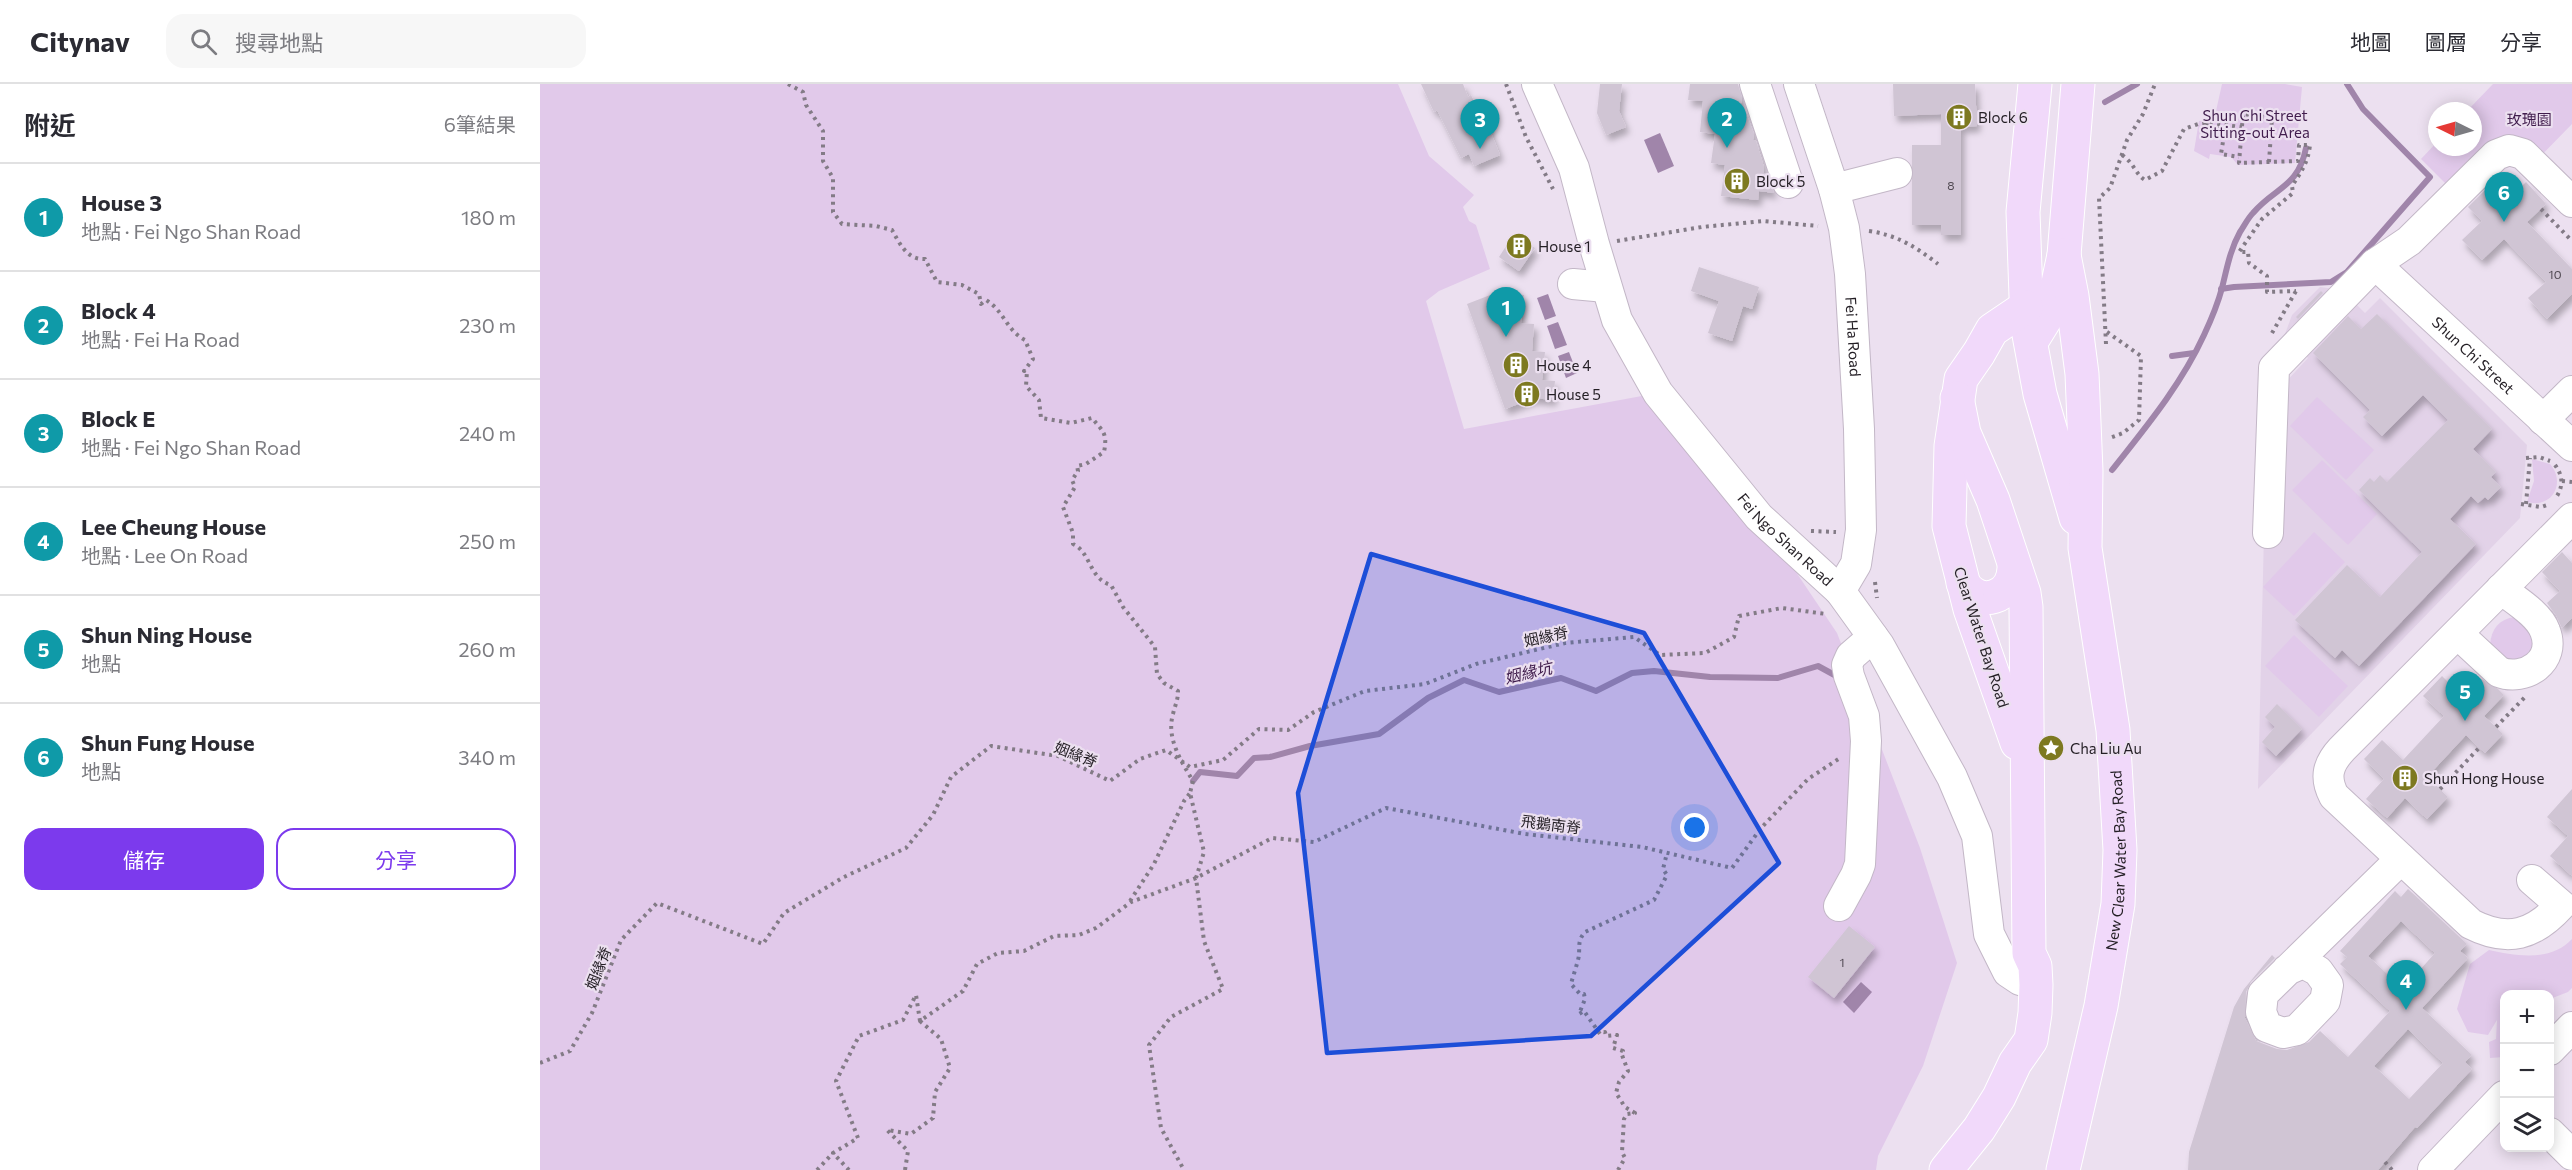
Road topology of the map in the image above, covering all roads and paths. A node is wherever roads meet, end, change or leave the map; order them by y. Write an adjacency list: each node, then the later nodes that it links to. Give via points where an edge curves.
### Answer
1 (788, 84): 54 (path, via 803,92 806,105 823,132 823,161 832,178 833,212 842,224 892,230 907,254 925,259 937,282 962,285 979,294 981,304 986,300 1000,310 1013,334 1025,340 1033,359 1024,371 1028,371 1026,386 1040,400 1041,418 1071,423 1092,418 1103,427 1104,452 1077,466 1072,480 1075,487 1064,507 1073,544 1081,548 1093,572 1110,585 1155,647 1157,674 1178,691 1178,704 1172,715 1173,744)
2 (1537, 84): 21 (street, Fei Ngo Shan Road, via 1574,168)
3 (1755, 84): 14 (street)
4 (1799, 84): 15 (street, Fei Ha Road)
5 (2035, 84): 28 (main road, via 2023,212)
6 (2078, 84): 22 (main road)
7 (2155, 84): 10 (path)
8 (2207, 123): 9 (path); 10 (path, via 2184,129 2162,171 2145,180 2133,162); 11 (path, via 2206,128 2225,129 2221,154)
9 (2242, 127): 11 (path); 12 (path, via 2243,114 2272,118)
10 (2122, 155): 29 (path, via 2110,188 2099,198)
11 (2239, 157): 12 (path, via 2239,163)
12 (2269, 162): 27 (path, via 2298,161 2299,145 2310,145 2309,159 2292,186 2293,193 2262,219 2239,252 2248,252 2249,263 2267,276 2267,292)
13 (1897, 173): 15 (street)
14 (1788, 183)
15 (1834, 189): 49 (street, Fei Ha Road, via 1850,274 1862,530 1856,564)
16 (2572, 202): 24 (street, via 2523,154 2509,150 2496,155 2409,241)
17 (2541, 209): 20 (path)
18 (1825, 227): 21 (path, via 1762,221)
19 (1863, 231): 23 (path, via 1913,245)
20 (2572, 241)
21 (1594, 244): 26 (street, Fei Ngo Shan Road)
22 (2064, 255): 30 (main road, via 2049,313); 44 (main road, New Clear Water Bay Road, via 2082,374)
23 (1938, 264)
24 (2375, 264): 35 (street, Shun Chi Street); 43 (street, via 2287,368 2274,368)
25 (1573, 284): 26 (street)
26 (1606, 287): 49 (street, Fei Ngo Shan Road, via 1617,320 1658,393 1759,517)
27 (2296, 291)
28 (2026, 307): 30 (main road, New Clear Water Bay Road); 31 (main road, Clear Water Bay Road, via 1992,330)
29 (2106, 332): 32 (path); 36 (path, via 2141,356 2139,420 2110,438)
30 (2031, 342): 31 (main road, via 2002,354); 44 (main road, New Clear Water Bay Road, via 2042,403)
31 (1979, 354): 34 (main road, Clear Water Bay Road, via 1963,373)
32 (2107, 354)
33 (2572, 392): 35 (street)
34 (1957, 398): 45 (main road, Clear Water Bay Road, via 1964,433 1993,500); 47 (main road, Clear Water Bay Road, via 1949,526)
35 (2544, 420): 37 (street, Shun Chi Street)
36 (2110, 428)
37 (2572, 446)
38 (2562, 481): 38 (path, via 2554,463 2528,458 2523,504 2549,504 2560,493); 39 (path)
39 (2572, 482)
40 (2572, 518): 48 (street)
41 (1844, 526): 42 (path, via 1835,533)
42 (1802, 530)
43 (2268, 533)
44 (2085, 548): 81 (main road, New Clear Water Bay Road, via 2113,730 2120,871 2101,1006)
45 (2014, 568): 47 (main road, via 2008,589 1995,597 1976,596); 55 (main road, Clear Water Bay Road, via 2026,607)
46 (1875, 571): 50 (path)
47 (1962, 583): 55 (main road, Clear Water Bay Road)
48 (2501, 588): 51 (street); 51 (street, via 2540,621 2545,630 2547,649 2538,666 2524,674 2507,675)
49 (1840, 591): 50 (street, Fei Ngo Shan Road)
50 (1869, 618): 52 (street, via 1847,665 1864,716); 54 (path, 姻緣脊, via 1782,608 1739,616 1734,637 1705,653 1660,655 1634,637 1565,643 1476,664 1425,684 1365,691 1314,712 1288,730 1259,729 1223,760 1190,767); 65 (street, Fei Ngo Shan Road, via 1953,777 1980,844 1989,934 2008,972)
51 (2458, 634): 59 (street, via 2342,748 2328,770 2334,796)
52 (1866, 741): 58 (path, 飛鵝南脊, via 1808,779 1761,828 1732,868); 63 (street, via 1860,864)
53 (2479, 748): 56 (path)
54 (1182, 761): 57 (path, via 1193,781); 69 (path, 姻緣脊, via 1166,750 1140,759 1110,781 1058,756 991,746 951,777 933,815 906,848 844,877 784,913 763,944 657,903 621,940 592,1013 570,1051)
55 (2026, 767): 65 (main road, Clear Water Bay Road)
56 (2440, 789)
57 (1190, 793): 60 (path, via 1204,852); 62 (path, via 1154,864)
58 (1667, 853): 60 (path, 飛鵝南脊, via 1525,834 1386,808 1314,842 1272,838); 79 (path, via 1663,869 1667,875 1654,900 1580,937 1571,984 1584,994 1579,1014 1584,1011 1600,1034 1617,1035 1613,1048 1623,1052 1628,1071 1616,1093 1624,1107 1635,1113 1624,1119 1625,1158)
59 (2391, 868): 61 (street, via 2471,924 2500,934 2531,930 2561,904); 64 (street)
60 (1196, 878): 62 (path, 飛鵝南脊); 78 (path, via 1204,941 1222,989 1171,1017 1149,1045 1161,1128)
61 (2532, 880)
62 (1127, 904): 66 (path, via 1096,928 1079,935 1054,936 1024,951 998,952 977,964 963,991)
63 (1839, 906)
64 (2286, 970)
65 (2029, 973): 80 (main road, Clear Water Bay Road, via 2036,1007 2031,1040 2015,1063 2000,1097)
66 (920, 1021): 72 (path, via 916,995 903,1020 859,1036 836,1081 858,1138); 77 (path, via 941,1039 950,1068 935,1092 933,1118 911,1134 887,1130 908,1152)
67 (2572, 1027): 68 (street)
68 (2554, 1046)
69 (540, 1063)
70 (2503, 1098): 83 (street)
71 (2554, 1137): 73 (street)
72 (833, 1153): 75 (path); 76 (path)
73 (2572, 1155)
74 (2385, 1162): 82 (path)
75 (817, 1170)
76 (849, 1170)
77 (905, 1170)
78 (1184, 1170)
79 (1618, 1170)
80 (1946, 1170)
81 (2063, 1170)
82 (2392, 1170)
83 (2433, 1170)

